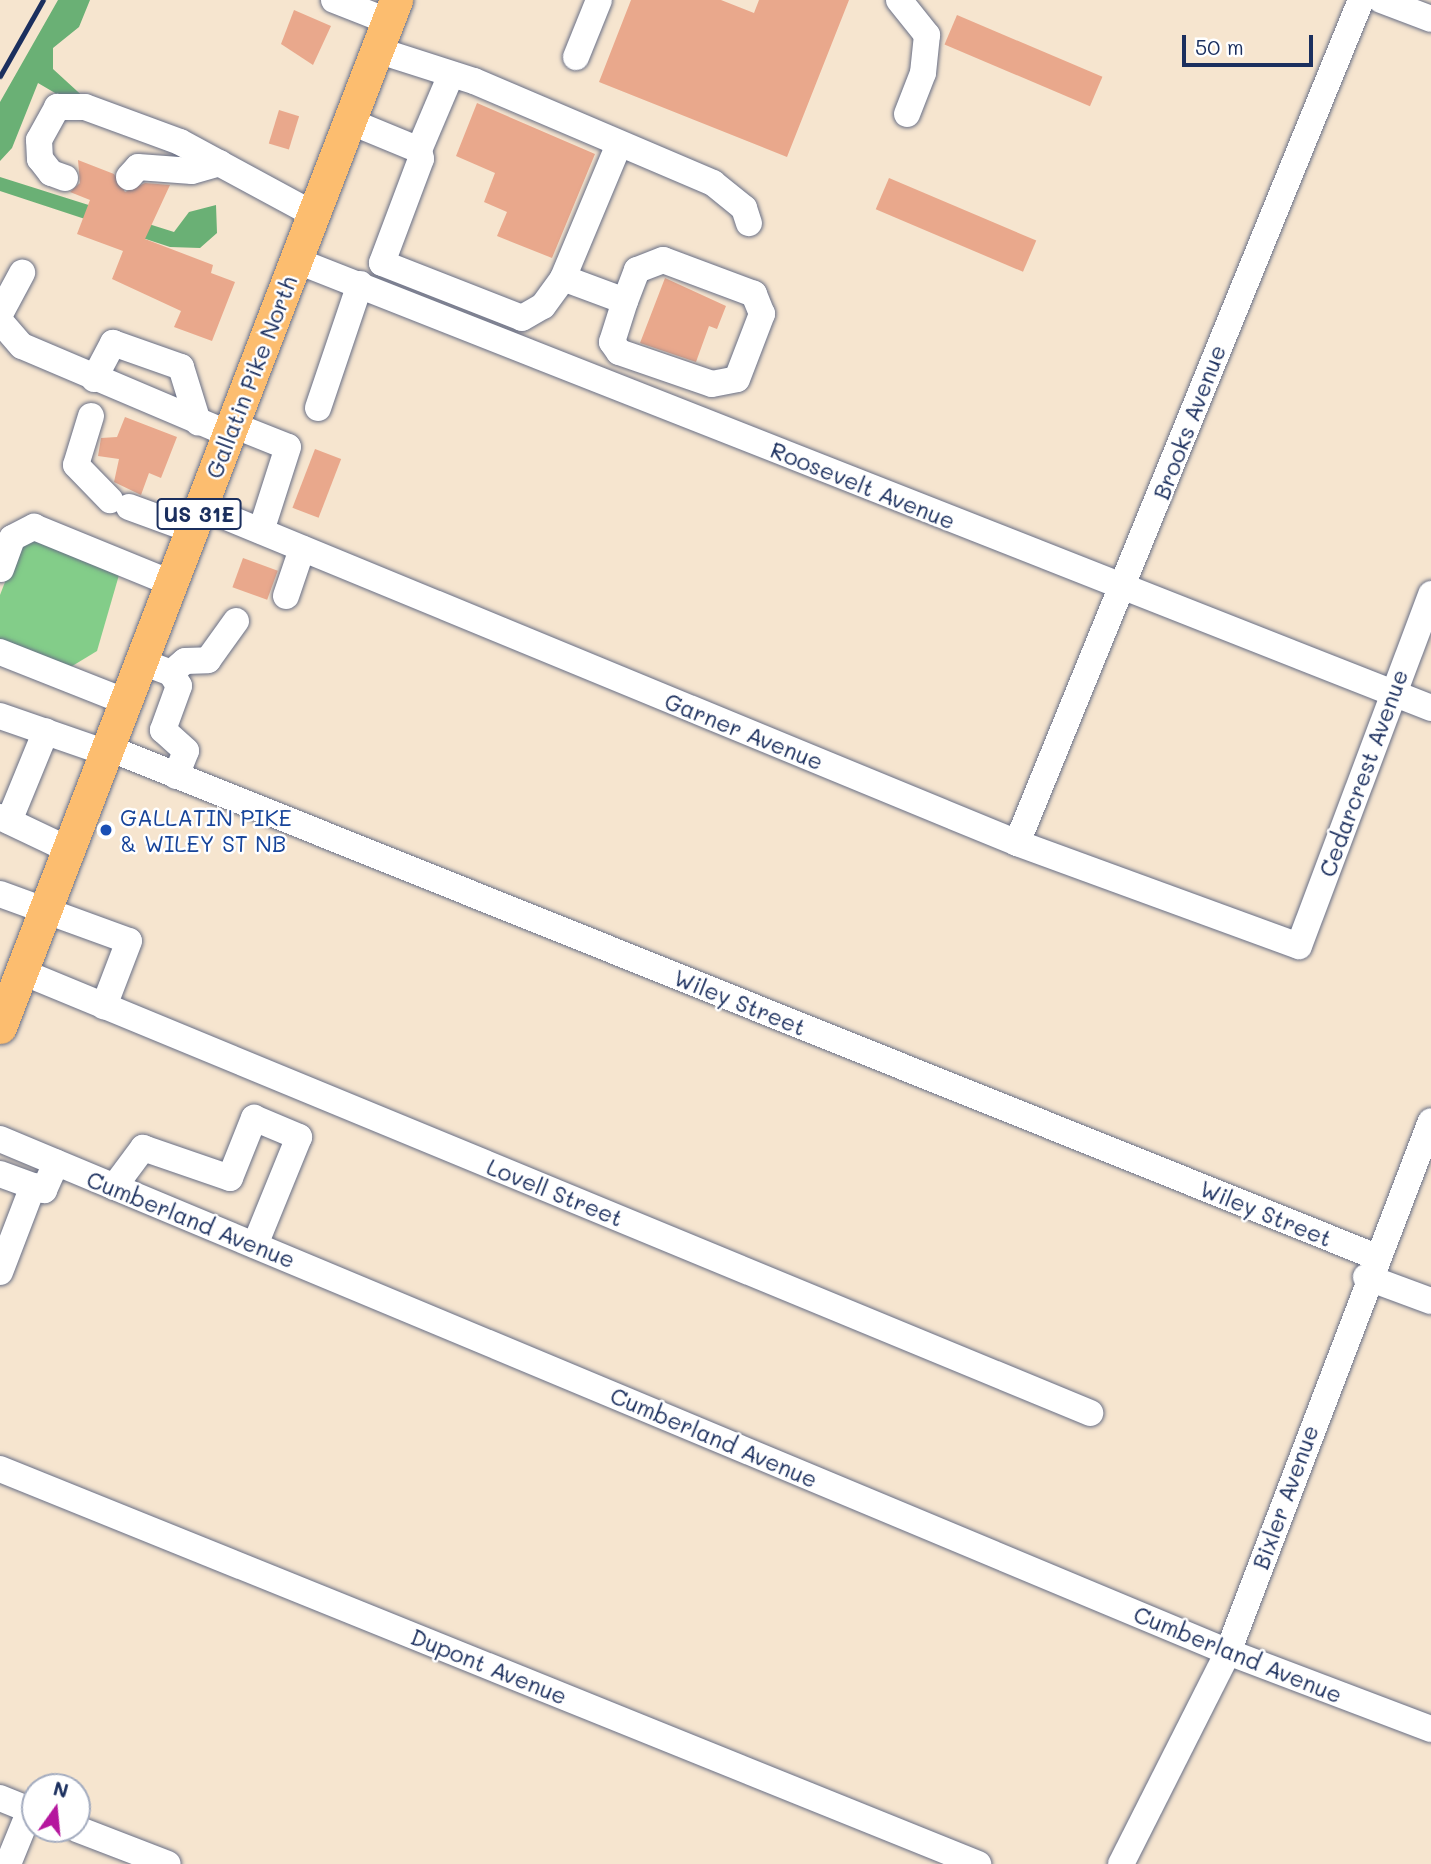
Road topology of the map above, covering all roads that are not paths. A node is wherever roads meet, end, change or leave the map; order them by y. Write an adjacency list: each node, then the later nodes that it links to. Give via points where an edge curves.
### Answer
1 (334, 0): 7 (street)
2 (599, 0): 8 (street)
3 (899, 0): 10 (street, via 927,35 923,73)
4 (1361, 0): 36 (street, Brooks Avenue)
5 (1381, 0): 6 (street)
6 (1431, 19)
7 (387, 24): 9 (street); 11 (main road, Gallatin Pike North / US 31E)
8 (576, 57)
9 (450, 77): 12 (street, via 474,81); 13 (street)
10 (907, 114)
11 (349, 121): 13 (street); 17 (main road, Gallatin Pike North / US 31E)
12 (619, 145): 18 (street, via 713,183 744,208); 21 (street)
13 (419, 150): 21 (street, via 421,159 382,263 522,318 543,306)
14 (220, 163): 15 (street, via 192,171 138,167); 16 (street, via 71,105 57,107 39,140 40,159 51,173); 17 (street, via 270,196)
15 (130, 177)
16 (65, 178)
17 (313, 214): 19 (main road, Gallatin Pike North / US 31E)
18 (748, 223)
19 (295, 260): 22 (street, Roosevelt Avenue); 30 (main road, Gallatin Pike North / US 31E)
20 (22, 273): 24 (street)
21 (563, 278): 23 (street)
22 (360, 284): 27 (street); 36 (street, Roosevelt Avenue)
23 (625, 301): 23 (street, via 612,342 618,352 712,384 737,379 762,314 754,294 663,260 637,270)
24 (0, 314)
25 (0, 321): 26 (street, via 22,346)
26 (94, 379): 29 (street); 29 (street, via 113,343 169,362 186,377)
27 (318, 408)
28 (91, 416): 31 (street, Garner Avenue, via 76,465 119,503)
29 (198, 422): 30 (street)
30 (231, 429): 31 (main road, Gallatin Pike North / US 31E); 32 (street, via 288,447)
31 (197, 518): 32 (street, Garner Avenue); 35 (main road, Gallatin Pike North / US 31E)
32 (261, 531): 33 (street, Garner Avenue)
33 (302, 548): 38 (street); 51 (street, Garner Avenue)
34 (1, 569): 35 (street, via 12,538 34,527)
35 (171, 583): 41 (main road, Gallatin Pike North / US 31E)
36 (1124, 589): 43 (street, Roosevelt Avenue); 51 (street, Brooks Avenue)
37 (1431, 594): 43 (street, Cedarcrest Avenue)
38 (286, 596)
39 (236, 621): 42 (street, via 208,660 185,661)
40 (0, 652): 44 (street)
41 (140, 661): 42 (street); 44 (main road, Gallatin Pike North / US 31E)
42 (171, 673): 49 (street, via 179,686 163,730 186,751)
43 (1393, 694): 45 (street, Roosevelt Avenue); 55 (street, Cedarcrest Avenue, via 1299,946)
44 (124, 701): 48 (main road, Gallatin Pike North / US 31E)
45 (1431, 708)
46 (0, 716): 47 (street, Wiley Street)
47 (46, 731): 48 (street, Wiley Street); 50 (street)
48 (105, 749): 49 (street, Wiley Street); 52 (main road, Gallatin Pike North / US 31E)
49 (176, 776): 67 (street, Wiley Street)
50 (5, 819): 52 (street)
51 (1017, 843): 55 (street, Garner Avenue)
52 (67, 849): 54 (main road, Gallatin Pike North / US 31E)
53 (0, 894): 54 (street)
54 (43, 911): 56 (main road, Gallatin Pike North / US 31E); 57 (street, via 129,941)
55 (1292, 943)
56 (20, 971): 57 (street, Lovell Street); 58 (main road, Gallatin Pike North / US 31E)
57 (104, 1006): 70 (street, Lovell Street)
58 (0, 1027)
59 (1431, 1121): 67 (street, Bixler Avenue)
60 (0, 1139): 61 (street, Cumberland Avenue)
61 (56, 1163): 63 (street, via 44,1190); 64 (street, Cumberland Avenue)
62 (0, 1174): 63 (street)
63 (33, 1186): 65 (street)
64 (114, 1187): 66 (street, Cumberland Avenue); 66 (street, via 143,1148 230,1178 254,1118 299,1137)
65 (8, 1228): 68 (street)
66 (255, 1245): 72 (street, Cumberland Avenue)
67 (1370, 1266): 69 (street, Wiley Street); 72 (street, Bixler Avenue)
68 (0, 1272)
69 (1431, 1301)
70 (1090, 1413)
71 (0, 1469): 80 (street, Dupont Avenue)
72 (1228, 1652): 73 (street, Cumberland Avenue); 81 (street, Bixler Avenue)
73 (1431, 1729)
74 (0, 1798): 75 (street)
75 (21, 1807)
76 (91, 1834): 79 (street)
77 (21, 1835): 78 (street)
78 (8, 1864)
79 (168, 1864)
80 (978, 1864)
81 (1121, 1864)

